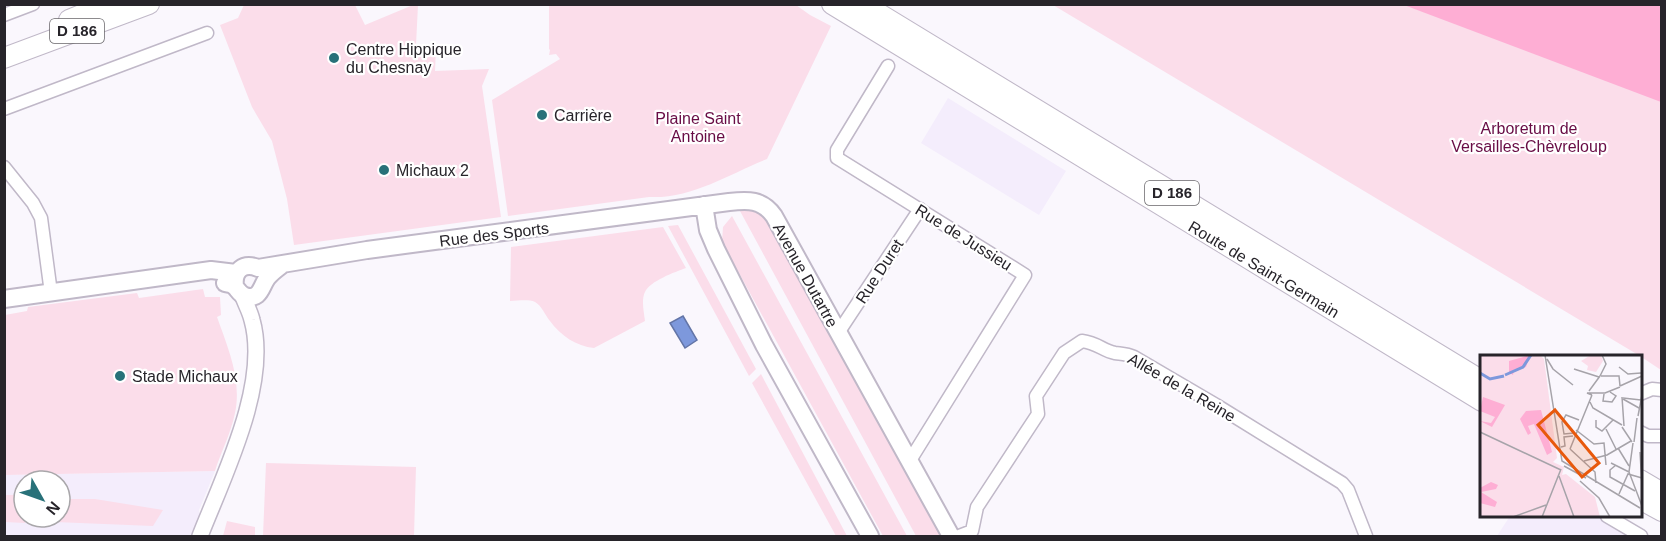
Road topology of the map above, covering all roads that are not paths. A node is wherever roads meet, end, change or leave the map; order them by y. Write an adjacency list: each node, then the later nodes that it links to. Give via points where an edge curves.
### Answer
1 (33, 4): 6 (street)
2 (108, 4): 8 (main road, D 186)
3 (149, 4): 9 (main road, D 186)
4 (832, 4): 23 (main road, Route de Saint-Germain / D 186)
5 (863, 4): 20 (main road, Route de Saint-Germain / D 186)
6 (4, 15)
7 (207, 33): 11 (street)
8 (4, 44)
9 (4, 58)
10 (888, 66): 14 (street, Rue de Jussieu, via 837,150 837,158)
11 (4, 109)
12 (4, 167): 17 (street, via 41,218)
13 (704, 205): 15 (main road, Rue des Sports, via 284,263); 19 (main road, Avenue Dutartre, via 746,200 769,209); 33 (main road, via 712,240 758,334)
14 (920, 209): 19 (street, Rue Duret); 26 (street, Rue de Jussieu, via 1025,275)
15 (262, 274): 16 (main road, Rue des Sports, via 262,291); 16 (main road, Rue des Sports, via 245,266)
16 (242, 287): 17 (main road, Rue des Sports, via 211,270); 32 (street, via 252,318 255,360 250,402)
17 (51, 293): 18 (main road, Rue des Sports)
18 (4, 299)
19 (838, 333): 26 (main road, Avenue Dutartre)
20 (1480, 380)
21 (1662, 390): 22 (street)
22 (1642, 394)
23 (1480, 401)
24 (1642, 433): 25 (street)
25 (1662, 436)
26 (909, 462): 34 (main road, Avenue Dutartre)
27 (1642, 481): 28 (main road)
28 (1662, 493)
29 (1642, 500): 30 (main road)
30 (1662, 512)
31 (1609, 517): 37 (street)
32 (200, 537)
33 (870, 537)
34 (951, 537)
35 (959, 537): 36 (street, Allée de la Reine, via 972,531 977,507 1038,414 1036,396 1064,354 1082,341 1134,357 1342,483)
36 (1366, 537)
37 (1641, 537)

